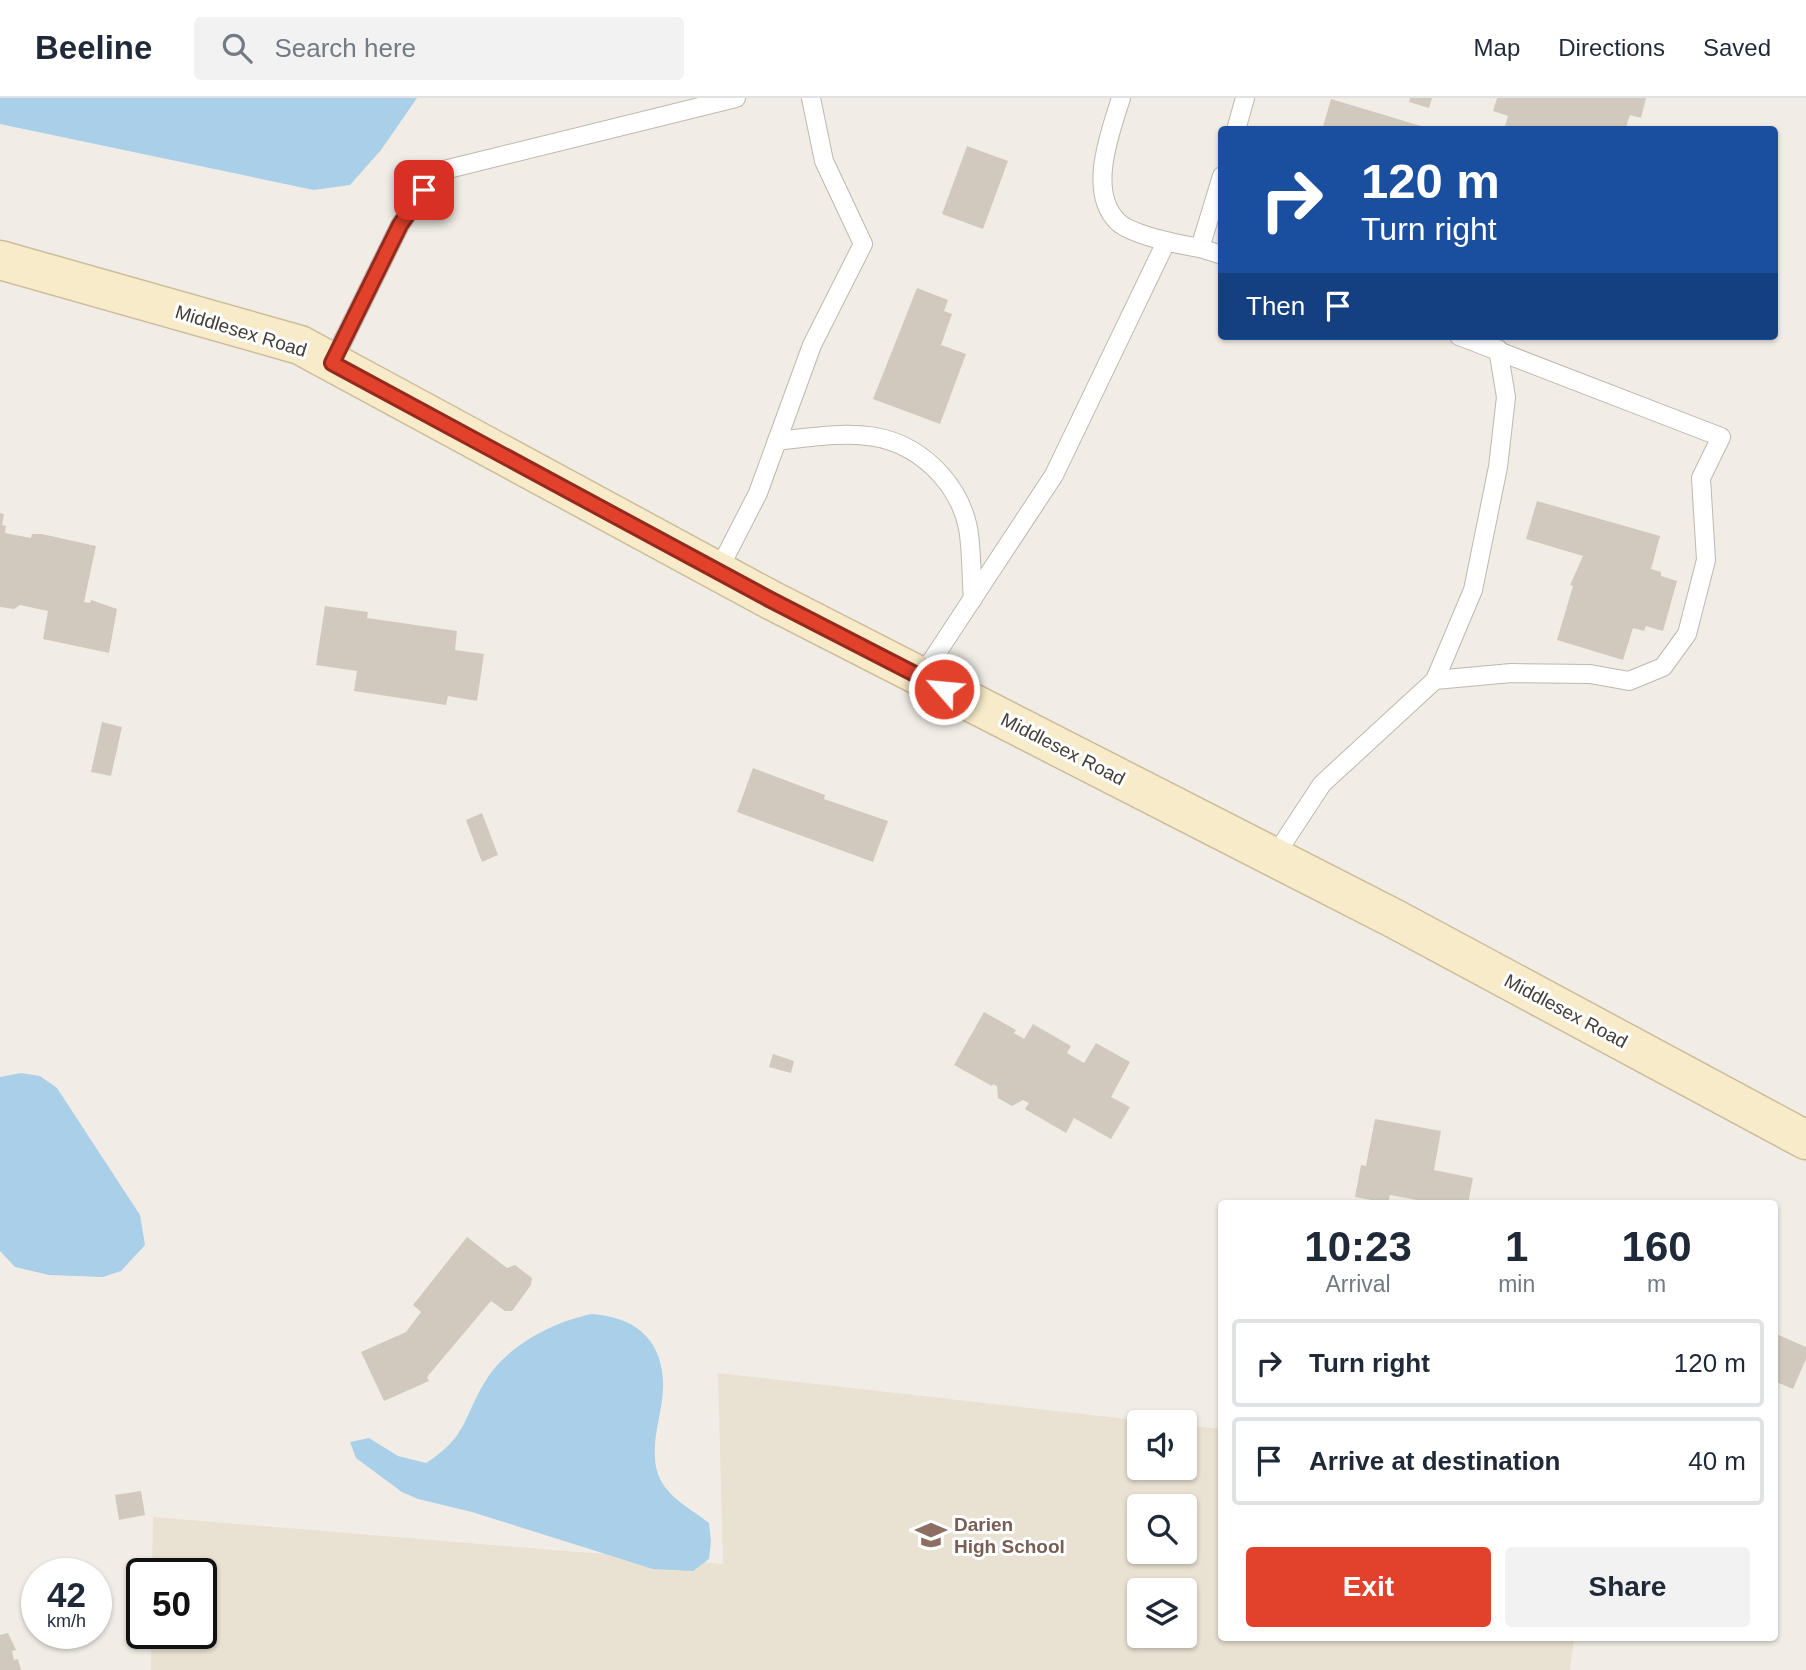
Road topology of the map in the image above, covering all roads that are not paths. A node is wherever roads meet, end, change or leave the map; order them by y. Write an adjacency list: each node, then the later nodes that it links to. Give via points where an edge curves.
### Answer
1 (736, 98): 13 (lane, via 436,172 400,225)
2 (811, 98): 14 (lane, via 824,161 863,244 812,345)
3 (1245, 98): 5 (lane)
4 (1116, 99): 7 (lane, via 1104,162 1104,200 1119,223)
5 (1237, 126)
6 (1218, 189): 8 (lane)
7 (1166, 242): 8 (lane); 16 (lane, via 1054,475)
8 (1200, 248): 9 (lane)
9 (1218, 255)
10 (0, 260): 13 (main road, Middlesex Road, via 300,345)
11 (1471, 340): 12 (lane)
12 (1498, 349): 18 (lane, via 1506,397 1499,467 1473,590); 18 (lane, via 1721,437 1701,478 1706,560 1687,634 1663,667 1629,681 1577,674)
13 (332, 363): 15 (main road, Middlesex Road)
14 (777, 442): 15 (lane, via 758,494); 16 (lane, via 849,433 894,440 929,461 956,493 968,527)
15 (718, 571): 17 (main road, Middlesex Road)
16 (973, 599): 17 (lane)
17 (921, 677): 19 (main road, Middlesex Road)
18 (1435, 680): 19 (lane, via 1322,784)
19 (1274, 858): 20 (main road, Middlesex Road)
20 (1806, 1140)

